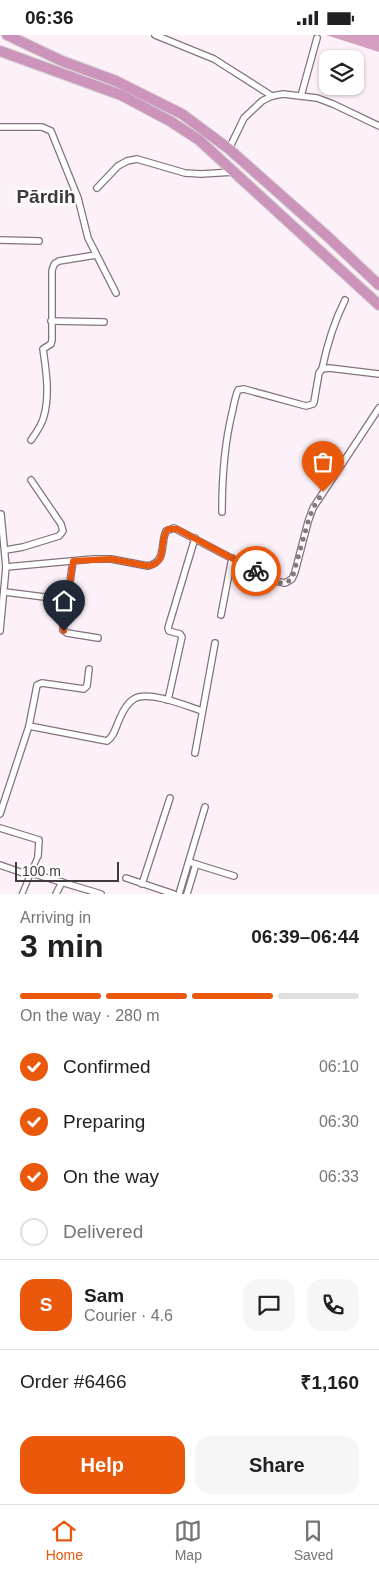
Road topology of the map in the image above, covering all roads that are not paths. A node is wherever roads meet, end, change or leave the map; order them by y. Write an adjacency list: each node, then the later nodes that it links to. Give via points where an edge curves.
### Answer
1 (7, 35): 9 (highway, via 62,61 116,81 182,114)
2 (155, 35): 5 (street, via 214,59)
3 (317, 37): 6 (street)
4 (0, 51): 10 (highway, via 121,95 199,140)
5 (272, 95): 6 (street); 9 (street, via 244,118)
6 (301, 96): 7 (street, via 333,104)
7 (379, 126)
8 (0, 127): 16 (street, via 42,127 51,131 78,198 88,238)
9 (230, 149): 12 (highway)
10 (234, 172): 11 (street, via 185,173 137,159 118,166); 15 (highway)
11 (97, 188)
12 (326, 235): 15 (highway); 17 (highway)
13 (0, 240): 14 (street)
14 (39, 241)
15 (314, 246): 20 (highway)
16 (96, 255): 18 (street); 21 (street, via 55,262)
17 (379, 285)
18 (116, 293)
19 (344, 300): 23 (street)
20 (379, 305)
21 (51, 321): 22 (street); 26 (street, via 52,343 42,349 47,377 45,411)
22 (104, 322)
23 (322, 369): 24 (street); 28 (street, via 316,397 312,404 306,406 238,390 224,456)
24 (379, 374)
25 (379, 408): 32 (street, via 313,508 292,579 285,583 275,581)
26 (31, 440)
27 (31, 480): 31 (street, via 63,531 60,536)
28 (222, 512)
29 (1, 513): 31 (street)
30 (195, 539): 32 (street); 33 (street, via 177,529 168,529 161,556 148,566 111,559); 43 (street, via 168,628 182,637)
31 (6, 550): 34 (street)
32 (232, 558): 37 (street)
33 (73, 561): 34 (street); 36 (street)
34 (6, 567): 35 (street)
35 (5, 592): 36 (street); 38 (street)
36 (68, 599): 40 (street, via 62,626 64,631)
37 (221, 615)
38 (1, 621): 39 (street)
39 (0, 631)
40 (98, 638)
41 (214, 643): 44 (street)
42 (89, 669): 45 (street, via 84,689 37,685)
43 (168, 700): 44 (street); 45 (street, via 145,696 133,699 121,715 110,740 106,741)
44 (202, 711): 46 (street)
45 (28, 726): 49 (street)
46 (195, 753)
47 (170, 798): 60 (street)
48 (205, 807): 52 (street)
49 (0, 814)
50 (0, 828): 51 (street, via 39,840)
51 (38, 857): 56 (street)
52 (189, 862): 53 (street); 66 (street)
53 (196, 864): 57 (street); 67 (street)
54 (0, 865): 55 (street)
55 (23, 873)
56 (31, 873): 59 (street); 62 (street)
57 (234, 876)
58 (126, 878): 60 (street)
59 (62, 882): 61 (street); 63 (street)
60 (142, 884): 65 (street)
61 (89, 892): 64 (street)
62 (22, 894)
63 (56, 894)
64 (101, 894)
65 (174, 894)
66 (179, 894)
67 (187, 894)

